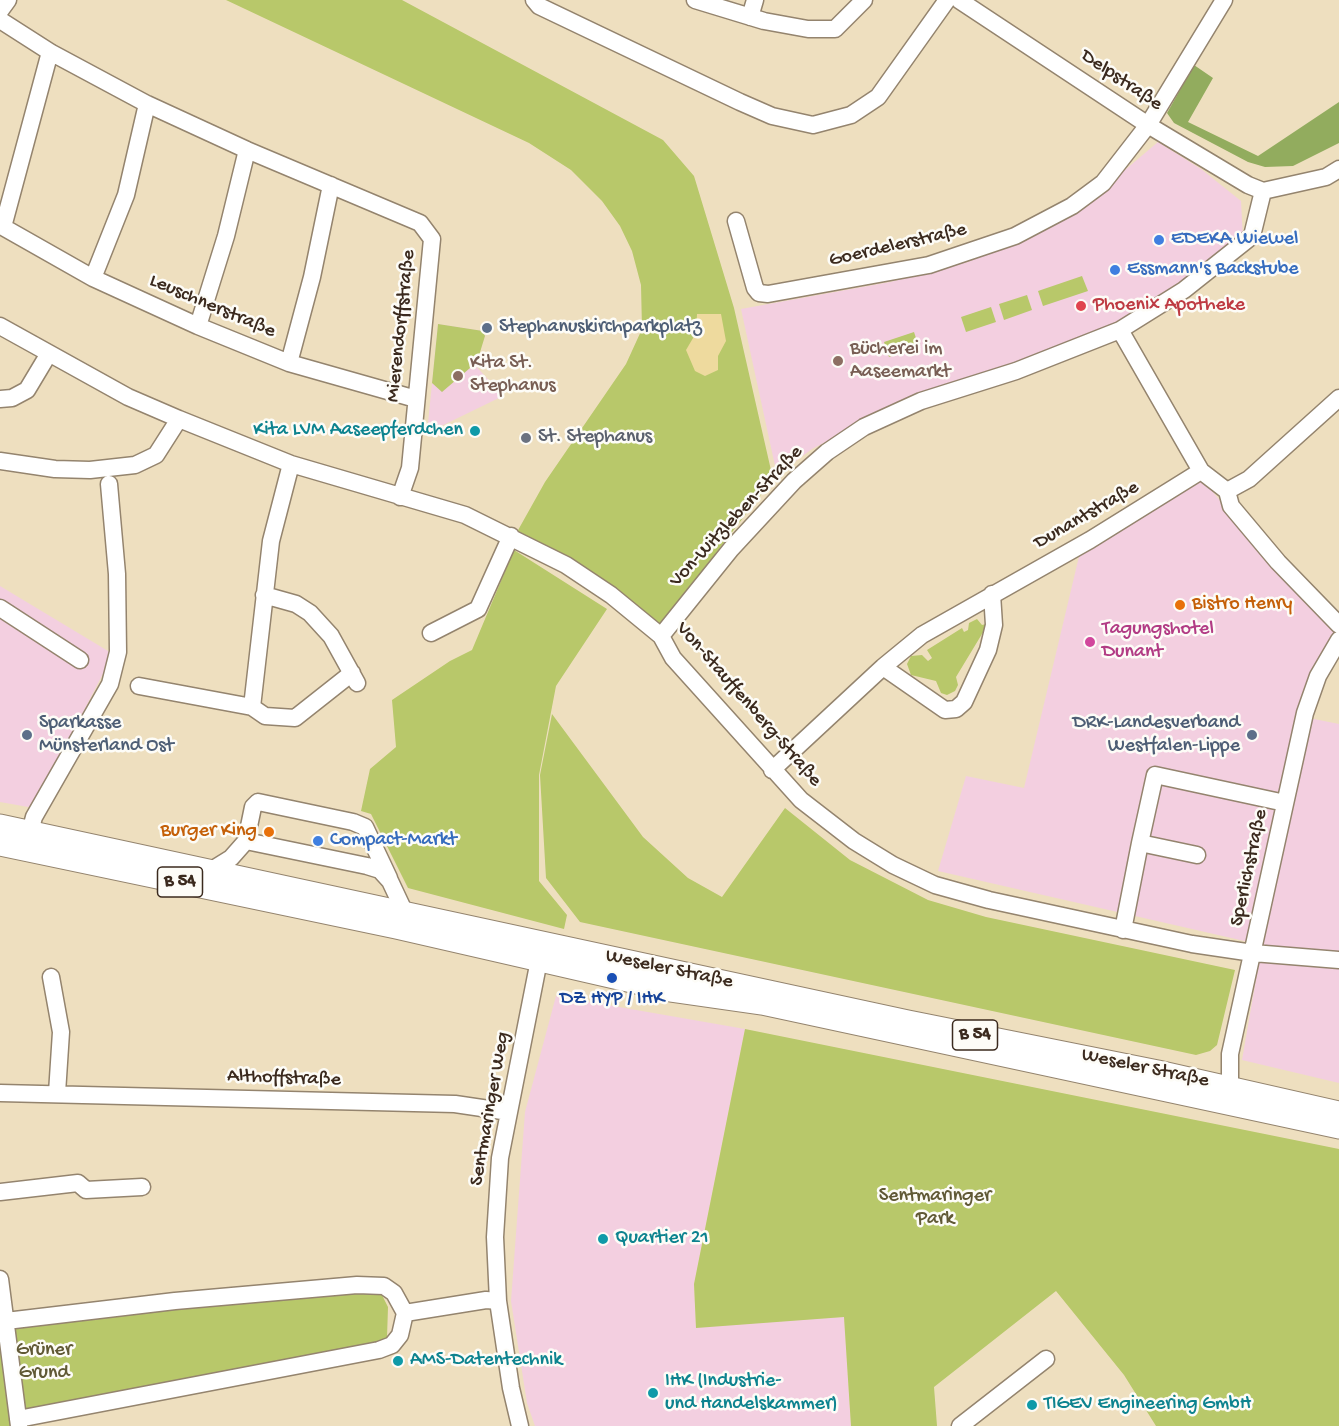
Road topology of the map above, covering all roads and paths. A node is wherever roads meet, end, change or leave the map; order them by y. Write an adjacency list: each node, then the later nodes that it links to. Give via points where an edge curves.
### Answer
1 (8, 0): 9 (street)
2 (534, 0): 6 (street, via 539,6 740,102 772,116 813,125 851,115 878,97)
3 (695, 0): 10 (street)
4 (755, 0): 10 (street)
5 (864, 0): 10 (street, via 835,29 808,29)
6 (947, 0)
7 (959, 0): 14 (street, Delpstraße)
8 (1224, 0): 14 (street, Goerdelerstraße)
9 (0, 11)
10 (750, 17)
11 (0, 21): 12 (street, Mierendorffstraße)
12 (50, 52): 13 (street, Mierendorffstraße); 20 (street, Leuschnerstraße, via 3,227)
13 (147, 104): 15 (street, Mierendorffstraße); 20 (street, via 126,195)
14 (1148, 125): 18 (street, Delpstraße); 19 (street, Goerdelerstraße, via 1103,183 1072,206 1015,236 929,265 759,293)
15 (247, 150): 17 (street, Mierendorffstraße); 22 (street)
16 (1339, 169): 18 (street, via 1326,177)
17 (331, 185): 25 (street); 27 (street, Mierendorffstraße, via 420,223 432,239)
18 (1263, 191): 23 (street, Von-Witzleben-Straße, via 1252,236 1184,290)
19 (736, 221)
20 (93, 278): 22 (street, Leuschnerstraße)
21 (0, 326): 24 (street, Von-Stauffenberg-Straße)
22 (198, 326): 25 (street, Leuschnerstraße)
23 (1120, 330): 32 (street); 42 (street, Von-Witzleben-Straße, via 1027,368 921,401 864,427 794,481 674,616)
24 (48, 355): 26 (street, via 27,390); 29 (street, Von-Stauffenberg-Straße)
25 (289, 363): 27 (street, Leuschnerstraße)
26 (0, 399)
27 (416, 399): 35 (street, Mierendorffstraße, via 410,468)
28 (1339, 399): 34 (street, via 1249,479)
29 (179, 419): 30 (street, via 156,455 135,465 90,471 55,470); 31 (street, Von-Stauffenberg-Straße)
30 (0, 461)
31 (291, 464): 35 (street, Von-Stauffenberg-Straße); 38 (street, via 271,541)
32 (1201, 471): 34 (street); 37 (street, Dunantstraße)
33 (109, 484): 51 (street, via 117,574 118,652 110,684 34,817)
34 (1227, 491): 40 (street, via 1231,506 1275,559)
35 (400, 497): 36 (street, Von-Stauffenberg-Straße, via 465,515)
36 (511, 536): 41 (street, via 478,609); 42 (street, Von-Stauffenberg-Straße, via 589,580)
37 (992, 594): 45 (street, Dunantstraße, via 922,634); 45 (street, via 994,625 988,650 964,702 956,709 945,710)
38 (264, 595): 47 (street); 47 (street, via 296,604 310,613 331,636 354,678 295,718 265,716)
39 (0, 608): 44 (street)
40 (1339, 625)
41 (431, 633)
42 (661, 636): 48 (street, Von-Stauffenberg-Straße, via 673,658)
43 (1337, 643): 49 (street, Sperlichstraße, via 1312,688)
44 (80, 660)
45 (883, 667): 48 (street, Dunantstraße)
46 (139, 686): 47 (street)
47 (252, 707)
48 (772, 770): 59 (street, Von-Stauffenberg-Straße, via 808,806 854,841 935,885)
49 (1285, 803): 53 (street, via 1155,775); 61 (street, Sperlichstraße)
50 (0, 825): 51 (main road, Weseler Straße / B 54)
51 (30, 832): 56 (main road, Weseler Straße / B 54)
52 (246, 841): 56 (street, via 231,858); 57 (street, via 367,866 380,870); 57 (street, via 253,807 258,802 353,822 365,827)
53 (1140, 843): 55 (street); 59 (street)
54 (0, 845): 60 (main road, Weseler Straße / B 54, via 396,928)
55 (1197, 855)
56 (210, 871): 58 (main road, Weseler Straße / B 54)
57 (390, 881): 58 (street)
58 (405, 913): 60 (main road, Weseler Straße / B 54)
59 (1123, 930): 61 (street, Von-Stauffenberg-Straße)
60 (541, 952): 66 (main road, Weseler Straße / B 54, via 671,990 762,1004); 67 (street, Sentmaringer Weg)
61 (1253, 953): 62 (street, Von-Stauffenberg-Straße); 66 (street, Sperlichstraße, via 1230,1054)
62 (1339, 960)
63 (51, 977): 65 (street, via 61,1032)
64 (0, 1093): 65 (street, Althoffstraße)
65 (57, 1093): 67 (street, Althoffstraße, via 455,1104)
66 (1227, 1095): 68 (main road, Weseler Straße / B 54); 69 (main road, Weseler Straße / B 54)
67 (509, 1112): 73 (street, Sentmaringer Weg, via 500,1158 495,1225)
68 (1339, 1112)
69 (1339, 1128)
70 (142, 1187): 71 (street, via 86,1190 78,1183)
71 (0, 1192)
72 (0, 1287): 75 (street)
73 (498, 1301): 74 (street); 78 (street, Sentmaringer Weg)
74 (405, 1313): 75 (street, via 398,1298 384,1286 357,1285); 77 (street, via 400,1335 392,1345 379,1350)
75 (6, 1321): 77 (street)
76 (1046, 1359): 79 (street)
77 (19, 1423)
78 (519, 1426)
79 (960, 1426)

